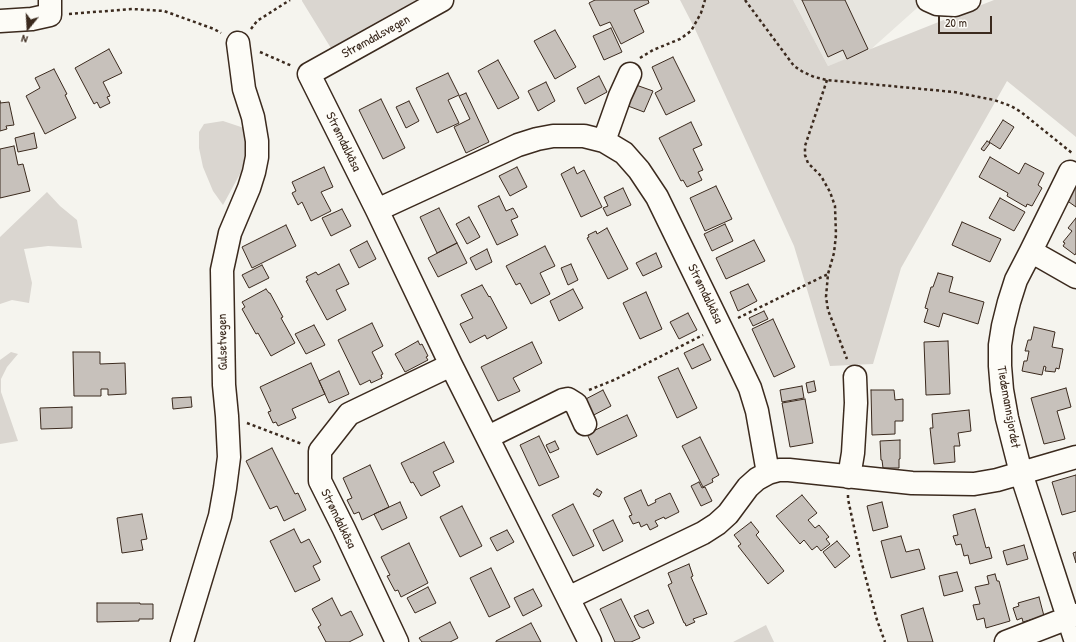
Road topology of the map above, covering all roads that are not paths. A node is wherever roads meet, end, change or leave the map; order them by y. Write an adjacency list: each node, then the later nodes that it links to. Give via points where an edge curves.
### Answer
1 (442, 0): 7 (street, Strømdalsvegen)
2 (928, 0): 3 (street, via 937,4 955,4)
3 (969, 0)
4 (50, 8): 5 (street, via 32,19)
5 (0, 21)
6 (238, 43): 24 (street, Gulsetvegen, via 244,89 253,117 257,157 251,183 230,233 222,270 224,384 229,456 225,488 220,516)
7 (309, 74): 11 (street, Strømdalkåsa)
8 (630, 74): 9 (street)
9 (604, 141): 11 (street, Strømdalkåsa, via 571,135 537,139 518,145); 19 (street, Strømdalkåsa, via 624,153 657,196 750,388 757,411)
10 (1073, 164): 12 (street, Tiedemannsjordet)
11 (377, 210): 14 (street, Strømdalkåsa)
12 (1030, 253): 13 (street); 20 (street, Tiedemannsjordet, via 1016,280 1000,345 1002,390)
13 (1076, 277)
14 (451, 365): 17 (street, Strømdalkåsa); 25 (street, Strømdalkåsa, via 349,414 320,451 320,481)
15 (855, 377): 21 (street, via 853,453)
16 (585, 424): 17 (street, via 576,404 568,399)
17 (488, 437): 22 (street, Strømdalkåsa)
18 (1076, 457): 20 (street)
19 (768, 473): 21 (street, via 789,470); 22 (street, via 748,487 728,514 703,533)
20 (1021, 474): 21 (street, via 974,484 912,483); 23 (street, Tiedemannsjordet)
21 (849, 477)
22 (568, 598): 26 (street, Strømdalkåsa)
23 (1072, 617): 27 (street); 28 (street, Tiedemannsjordet)
24 (182, 642)
25 (397, 642)
26 (590, 642)
27 (1006, 642)
28 (1076, 642)

